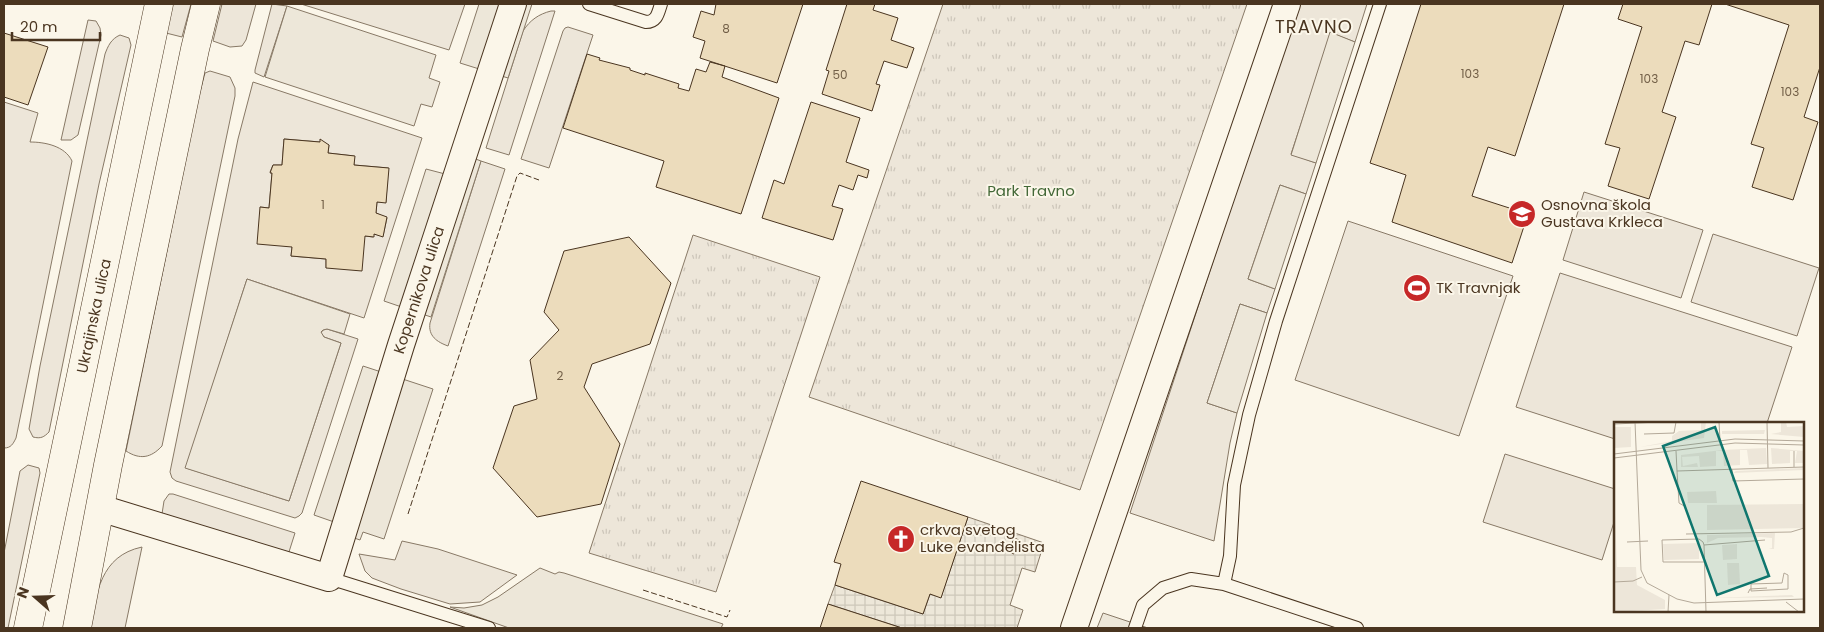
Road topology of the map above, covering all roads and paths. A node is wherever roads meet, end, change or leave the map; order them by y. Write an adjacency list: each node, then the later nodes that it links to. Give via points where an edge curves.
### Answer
1 (159, 4): 11 (street, Ukrajinska ulica)
2 (206, 4): 8 (street)
3 (513, 4): 9 (street, Kopernikova ulica, via 401,345)
4 (590, 4): 5 (lane, via 651,22)
5 (661, 4)
6 (1287, 4): 14 (street)
7 (1380, 4): 10 (lane, via 1276,321 1249,414 1234,485 1230,556)
8 (100, 508): 9 (street); 12 (street)
9 (329, 578): 13 (lane)
10 (1224, 584): 15 (lane, via 1191,579 1163,588 1143,605); 16 (lane)
11 (28, 628)
12 (77, 628)
13 (489, 628)
14 (1074, 628)
15 (1135, 628)
16 (1357, 628)

